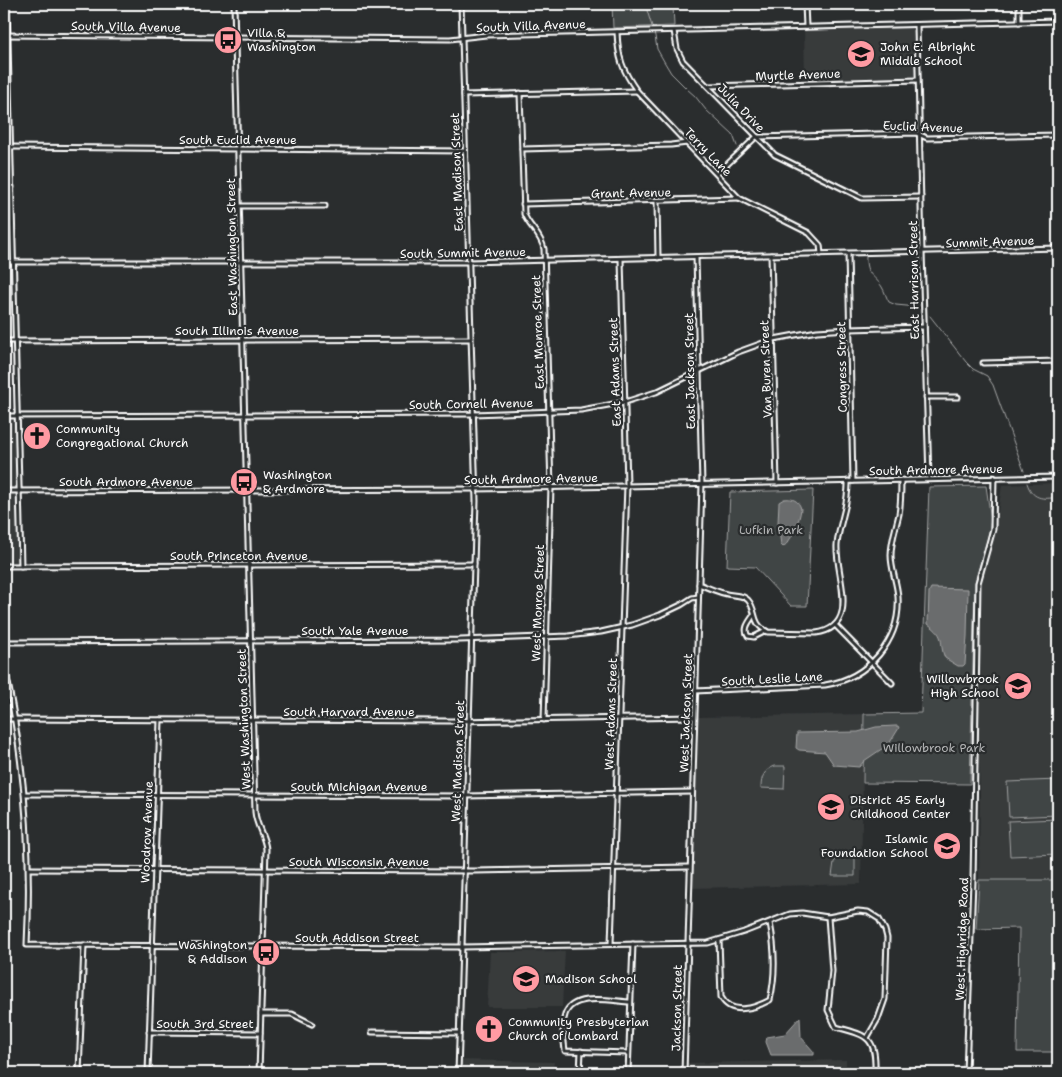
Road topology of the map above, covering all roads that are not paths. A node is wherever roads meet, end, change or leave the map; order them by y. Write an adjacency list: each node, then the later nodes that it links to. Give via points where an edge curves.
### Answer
1 (8, 4): 12 (street)
2 (234, 4): 13 (street, East Washington Street)
3 (462, 4): 14 (street, East Madison Street)
4 (805, 4): 9 (street)
5 (1019, 4): 7 (street)
6 (1058, 21): 7 (street, South Villa Avenue)
7 (1019, 22): 8 (street, South Villa Avenue)
8 (917, 25): 9 (street, South Villa Avenue); 15 (street, East Harrison Street)
9 (806, 27): 10 (street, South Villa Avenue)
10 (674, 31): 11 (street, South Villa Avenue); 16 (street, Julia Drive, via 677,49 684,61)
11 (617, 32): 14 (street, South Villa Avenue); 17 (street, Terry Lane, via 620,62)
12 (6, 35): 13 (street, South Villa Avenue); 20 (street)
13 (235, 37): 14 (street, South Villa Avenue); 28 (street, East Washington Street)
14 (462, 37): 21 (street, East Madison Street)
15 (918, 80): 16 (street, Myrtle Avenue); 23 (street, East Harrison Street)
16 (708, 86): 24 (street, Julia Drive)
17 (637, 91): 18 (street); 25 (street, Terry Lane)
18 (520, 93): 21 (street); 27 (street, East Monroe Street)
19 (4, 94): 20 (street)
20 (10, 94): 26 (street)
21 (464, 94): 29 (street, East Madison Street)
22 (1058, 135): 23 (street, Euclid Avenue)
23 (920, 136): 24 (street, Euclid Avenue, via 916,133); 33 (street, East Harrison Street)
24 (756, 137): 30 (street); 33 (street, Julia Drive, via 776,155 862,198)
25 (687, 143): 27 (street); 30 (street, Terry Lane)
26 (11, 147): 28 (street, South Euclid Avenue); 32 (street)
27 (522, 148): 36 (street, East Monroe Street)
28 (238, 149): 29 (street, South Euclid Avenue); 37 (street, East Washington Street)
29 (465, 151): 51 (street, East Madison Street)
30 (717, 174): 34 (street, Terry Lane)
31 (4, 187): 32 (street)
32 (12, 187): 49 (street)
33 (921, 197): 40 (street, East Harrison Street)
34 (739, 198): 35 (street, Grant Avenue); 41 (street, Terry Lane, via 809,233 820,245)
35 (657, 201): 36 (street, Grant Avenue); 45 (street)
36 (523, 204): 47 (street, East Monroe Street, via 527,221 543,243)
37 (240, 206): 38 (street); 50 (street, East Washington Street)
38 (325, 206)
39 (1058, 248): 40 (street, Summit Avenue)
40 (922, 252): 42 (street, South Summit Avenue); 52 (street, East Harrison Street)
41 (821, 254): 42 (street, South Summit Avenue); 43 (street, South Summit Avenue)
42 (848, 254): 53 (street, Congress Street)
43 (771, 255): 44 (street, South Summit Avenue); 54 (street, Van Buren Street)
44 (696, 257): 45 (street, South Summit Avenue); 61 (street, East Jackson Street)
45 (658, 258): 46 (street, South Summit Avenue)
46 (621, 259): 47 (street, South Summit Avenue); 64 (street, East Adams Street)
47 (545, 260): 51 (street, South Summit Avenue); 65 (street, East Monroe Street)
48 (4, 262): 49 (street, South Summit Avenue)
49 (14, 262): 50 (street, South Summit Avenue); 58 (street)
50 (241, 262): 51 (street, South Summit Avenue); 56 (street, East Washington Street)
51 (468, 262): 55 (street, East Madison Street)
52 (924, 327): 53 (street, South Cornell Avenue); 62 (street, East Harrison Street)
53 (849, 329): 54 (street, South Cornell Avenue); 75 (street, Congress Street)
54 (774, 338): 61 (street, South Cornell Avenue); 76 (street, Van Buren Street)
55 (470, 339): 56 (street, South Illinois Avenue); 66 (street, East Madison Street)
56 (243, 340): 58 (street, South Illinois Avenue); 67 (street, East Washington Street)
57 (4, 341): 58 (street, South Illinois Avenue)
58 (16, 341): 69 (street)
59 (1058, 362): 60 (street)
60 (983, 363)
61 (699, 371): 64 (street, South Cornell Avenue, via 656,392); 77 (street, East Jackson Street)
62 (926, 397): 63 (street); 72 (street, East Harrison Street)
63 (958, 397)
64 (625, 402): 65 (street, South Cornell Avenue); 78 (street, East Adams Street)
65 (549, 412): 66 (street, South Cornell Avenue); 79 (street, East Monroe Street)
66 (473, 414): 67 (street, South Cornell Avenue); 80 (street, East Madison Street)
67 (244, 415): 69 (street, South Cornell Avenue); 81 (street, East Washington Street)
68 (4, 416): 69 (street, South Cornell Avenue)
69 (18, 416): 83 (street)
70 (994, 477): 71 (street, South Ardmore Avenue); 72 (street, South Ardmore Avenue); 150 (street, West Highridge Road, via 993,529 978,583)
71 (1058, 477)
72 (929, 478): 73 (street, South Ardmore Avenue)
73 (901, 480): 75 (street, South Ardmore Avenue); 99 (street, via 891,556 898,590 897,616 889,640)
74 (848, 481): 75 (street, South Ardmore Avenue); 76 (street, South Ardmore Avenue); 91 (street, via 848,499 837,544 844,604)
75 (853, 481)
76 (777, 483): 77 (street, South Ardmore Avenue)
77 (702, 484): 78 (street, South Ardmore Avenue); 88 (street, West Jackson Street)
78 (627, 485): 79 (street, South Ardmore Avenue); 92 (street, West Adams Street)
79 (551, 487): 80 (street, South Ardmore Avenue); 94 (street, West Monroe Street)
80 (475, 489): 81 (street, South Ardmore Avenue); 84 (street, West Madison Street)
81 (246, 490): 83 (street, South Ardmore Avenue); 85 (street, West Washington Street)
82 (4, 491): 83 (street, South Ardmore Avenue)
83 (19, 491): 87 (street)
84 (474, 564): 85 (street, South Princeton Avenue); 95 (street, West Madison Street)
85 (248, 565): 87 (street, South Princeton Avenue); 96 (street, West Washington Street)
86 (4, 566): 87 (street, South Princeton Avenue)
87 (21, 566)
88 (699, 584): 89 (street, West Jackson Street); 90 (street, via 746,598)
89 (698, 597): 92 (street, South Yale Avenue, via 660,615); 101 (street, West Jackson Street)
90 (754, 616): 93 (street); 93 (street, via 746,627 746,634 754,637)
91 (835, 625): 93 (street, via 816,633); 99 (street)
92 (623, 627): 94 (street, South Yale Avenue, via 581,635); 103 (street, West Adams Street)
93 (766, 631)
94 (546, 637): 95 (street, South Yale Avenue); 108 (street, West Monroe Street)
95 (471, 639): 96 (street, South Yale Avenue); 109 (street, West Madison Street)
96 (250, 641): 97 (street, South Yale Avenue); 107 (street, West Washington Street)
97 (4, 642)
98 (4, 663): 105 (street)
99 (873, 663): 100 (street); 101 (street, South Leslie Lane, via 846,680 825,685)
100 (892, 683)
101 (695, 691): 102 (street, West Jackson Street)
102 (694, 717): 103 (street, South Harvard Avenue); 110 (street, West Jackson Street)
103 (619, 718): 108 (street, South Harvard Avenue); 112 (street, West Adams Street)
104 (4, 719): 105 (street, South Harvard Avenue)
105 (15, 719): 106 (street, South Harvard Avenue); 111 (street)
106 (160, 720): 107 (street, South Harvard Avenue); 113 (street, Woodrow Avenue)
107 (253, 720): 109 (street, South Harvard Avenue); 114 (street, West Washington Street)
108 (544, 720): 109 (street, South Harvard Avenue)
109 (468, 721): 115 (street, West Madison Street)
110 (692, 792): 112 (street, South Michigan Avenue); 116 (street, West Jackson Street)
111 (25, 794): 113 (street, South Michigan Avenue); 117 (street)
112 (617, 794): 115 (street, South Michigan Avenue); 118 (street, West Adams Street)
113 (157, 795): 114 (street, South Michigan Avenue); 119 (street, Woodrow Avenue)
114 (255, 795): 115 (street, South Michigan Avenue); 120 (street, West Washington Street, via 257,824 265,844)
115 (466, 796): 121 (street, West Madison Street)
116 (689, 867): 118 (street, South Wisconsin Avenue); 125 (street, West Jackson Street)
117 (29, 869): 119 (street, South Wisconsin Avenue); 128 (street, South Addison Street, via 27,945)
118 (614, 869): 121 (street, South Wisconsin Avenue); 126 (street, West Adams Street)
119 (154, 870): 120 (street, South Wisconsin Avenue); 129 (street, Woodrow Avenue)
120 (265, 870): 121 (street, South Wisconsin Avenue); 130 (street, West Washington Street)
121 (464, 871): 131 (street, West Madison Street)
122 (828, 916): 123 (street, South Addison Street, via 796,913); 139 (street, via 832,971 829,1015 836,1027); 139 (street, South Addison Street, via 858,911 872,914 879,919 886,933 886,983 881,1011)
123 (770, 923): 124 (street, South Addison Street); 124 (street, via 774,944 773,987 770,1000 754,1007 730,1007 724,1003 721,997)
124 (719, 940): 125 (street, South Addison Street)
125 (687, 943): 127 (street, South Addison Street); 148 (street, Jackson Street)
126 (612, 944): 127 (street, South Addison Street); 131 (street, South Addison Street)
127 (633, 944): 132 (street)
128 (84, 945): 129 (street, South Addison Street); 142 (street)
129 (152, 945): 130 (street, South Addison Street); 135 (street, Woodrow Avenue)
130 (262, 946): 131 (street, South Addison Street); 133 (street, West Washington Street)
131 (462, 947): 138 (street, West Madison Street)
132 (630, 1002): 140 (street, via 585,1000 571,1004 564,1017 565,1051); 141 (street)
133 (261, 1014): 134 (street, via 292,1014); 137 (street, West Washington Street)
134 (312, 1024)
135 (149, 1032): 137 (street, South 3rd Street); 143 (street, Woodrow Avenue)
136 (372, 1032): 138 (street)
137 (260, 1033): 144 (street, West Washington Street)
138 (459, 1033): 145 (street)
139 (867, 1038): 149 (street, via 874,1050)
140 (581, 1051): 141 (street); 146 (street)
141 (628, 1053): 147 (street)
142 (78, 1073)
143 (148, 1073)
144 (259, 1073)
145 (458, 1073)
146 (580, 1073)
147 (628, 1073)
148 (684, 1073)
149 (874, 1073)
150 (966, 1073)

